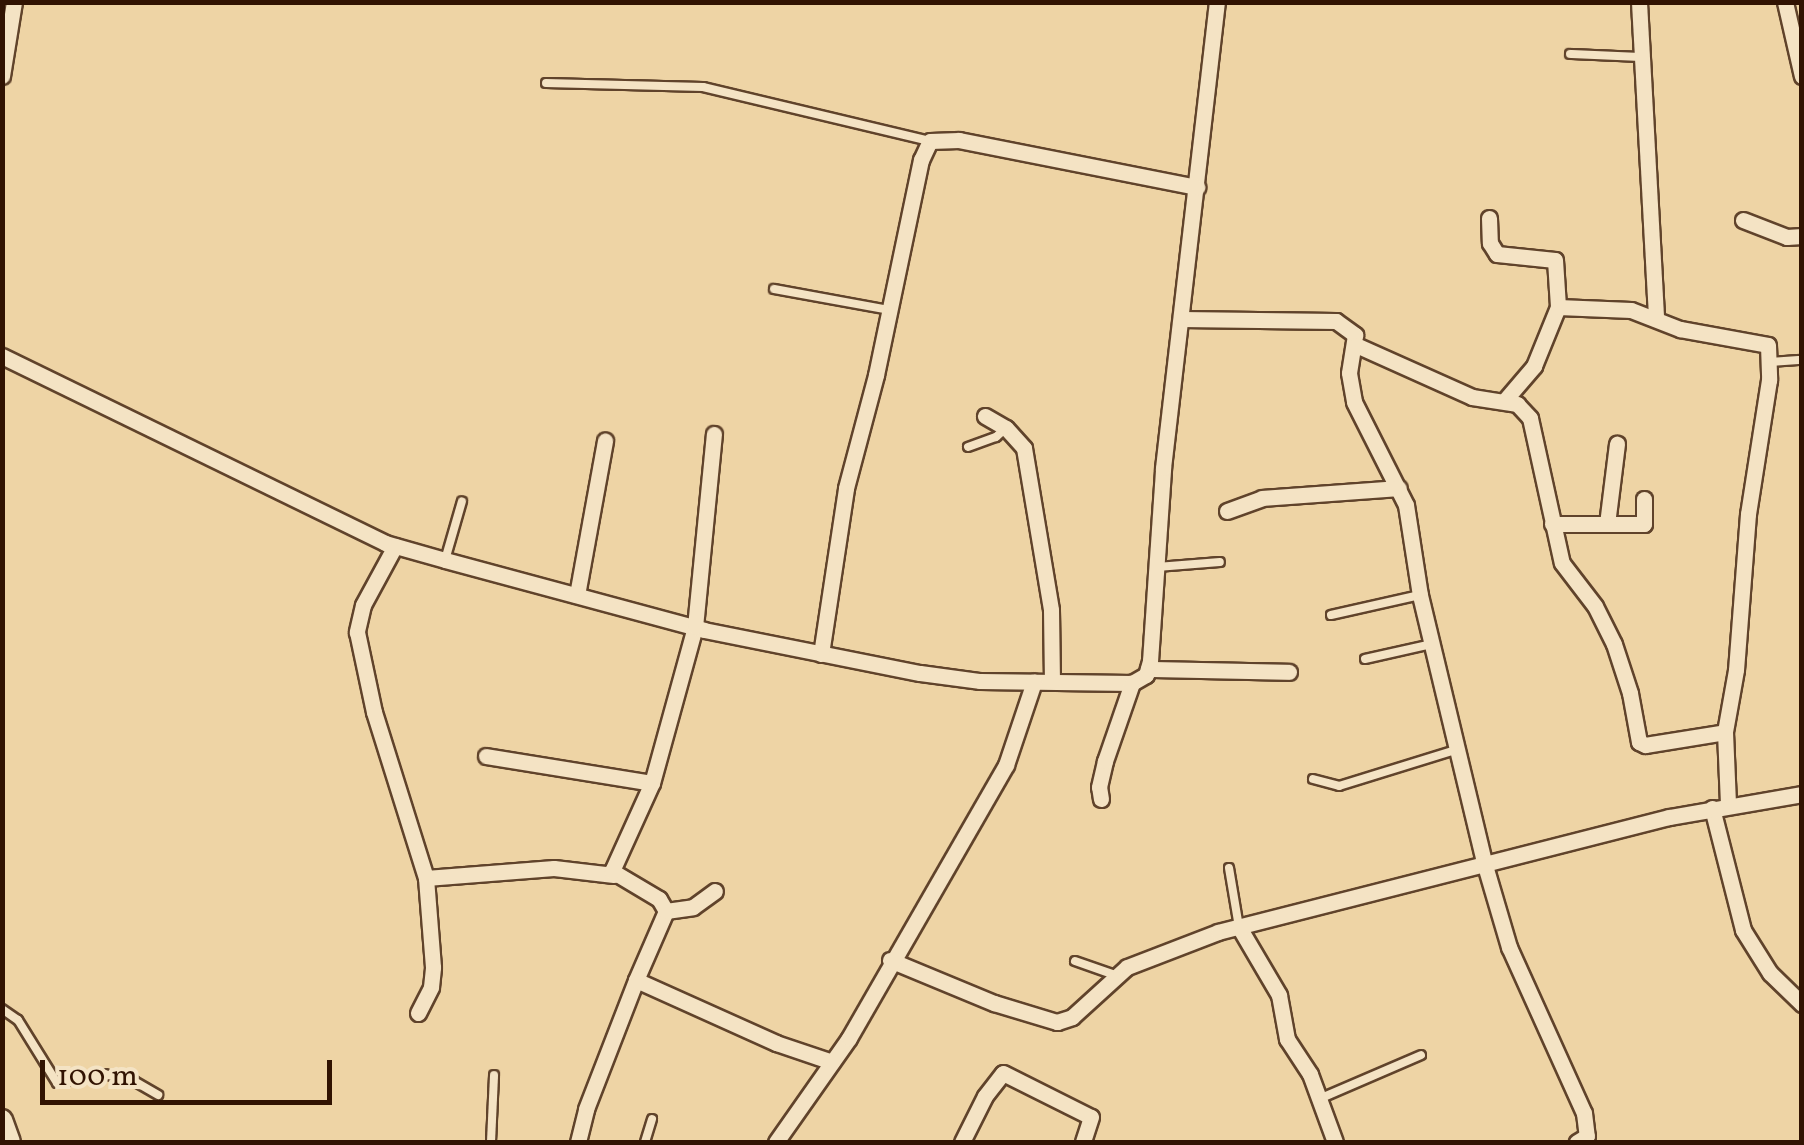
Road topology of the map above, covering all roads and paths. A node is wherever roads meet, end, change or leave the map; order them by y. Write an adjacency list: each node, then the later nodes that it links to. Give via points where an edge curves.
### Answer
1 (14, 2): 7 (street)
2 (1217, 2): 11 (street)
3 (1639, 2): 6 (street)
4 (1785, 2): 8 (street)
5 (1570, 54): 6 (lane)
6 (1642, 56): 18 (street)
7 (2, 76)
8 (1802, 76)
9 (546, 82): 10 (lane, via 703,86)
10 (930, 141): 11 (street, via 959,140); 17 (street)
11 (1197, 187): 19 (street)
12 (1489, 218): 16 (street, via 1497,254 1555,260)
13 (1743, 220): 14 (street)
14 (1802, 236)
15 (774, 289): 17 (lane)
16 (1558, 307): 18 (street, via 1630,310); 24 (street, via 1534,366)
17 (890, 310): 46 (street, via 846,488)
18 (1656, 318): 23 (street, via 1680,329 1760,340 1768,344)
19 (1181, 319): 20 (street, via 1336,321 1348,326); 40 (street)
20 (1356, 345): 24 (street, via 1472,397); 31 (street, via 1350,373 1354,402)
21 (2, 356): 37 (street)
22 (1802, 360): 23 (lane)
23 (1770, 362): 53 (street)
24 (1504, 400): 35 (street, via 1530,418)
25 (985, 416): 26 (street)
26 (1006, 428): 30 (lane); 50 (street, via 1026,458 1051,610)
27 (714, 434): 44 (street)
28 (606, 442): 41 (street)
29 (1616, 444): 36 (street)
30 (968, 447)
31 (1399, 488): 34 (street, via 1262,498); 42 (street)
32 (1644, 499): 36 (street, via 1644,524)
33 (462, 501): 38 (lane)
34 (1228, 511)
35 (1552, 524): 36 (street); 53 (street, via 1562,562 1614,644 1639,742)
36 (1607, 524)
37 (396, 546): 38 (street); 64 (street, via 363,605 357,632 374,712)
38 (445, 560): 41 (street)
39 (1220, 562): 40 (lane)
40 (1157, 567): 48 (street)
41 (578, 595): 44 (street)
42 (1420, 595): 43 (lane); 45 (street)
43 (1331, 615)
44 (695, 627): 46 (street); 57 (street)
45 (1432, 644): 47 (lane); 54 (street)
46 (821, 654): 51 (street, via 920,673)
47 (1365, 659)
48 (1148, 669): 49 (street); 52 (street)
49 (1289, 672)
50 (1052, 681): 51 (street); 52 (street)
51 (1034, 682): 68 (street, via 1006,765)
52 (1132, 683): 59 (street, via 1105,760)
53 (1724, 732): 60 (street)
54 (1460, 749): 56 (lane, via 1340,786); 61 (street)
55 (486, 756): 57 (street)
56 (1313, 779)
57 (652, 783): 63 (street, via 613,864)
58 (1802, 794): 60 (street)
59 (1102, 799)
60 (1720, 807): 61 (street); 72 (street, via 1743,930 1770,973)
61 (1484, 862): 67 (street); 90 (street, via 1516,964 1584,1113 1588,1136)
62 (1229, 868): 67 (lane)
63 (614, 875): 64 (street, via 554,868); 66 (street, via 659,899)
64 (426, 878): 74 (street, via 433,967)
65 (715, 891): 66 (street, via 693,907)
66 (666, 910): 71 (street)
67 (1240, 927): 70 (street, via 1156,953); 79 (street, via 1279,995 1287,1040)
68 (890, 960): 70 (street, via 1057,1022 1072,1017); 76 (street)
69 (1075, 961): 70 (lane)
70 (1116, 975)
71 (636, 980): 76 (street); 85 (street)
72 (1802, 1004)
73 (2, 1009): 78 (lane, via 18,1020 57,1083 104,1074)
74 (418, 1013)
75 (1421, 1055): 79 (lane)
76 (832, 1062): 82 (street)
77 (494, 1075): 84 (lane)
78 (158, 1095)
79 (1319, 1098): 89 (street)
80 (2, 1120): 83 (street)
81 (652, 1120): 86 (lane)
82 (784, 1140)
83 (10, 1142)
84 (491, 1142)
85 (578, 1142)
86 (645, 1142)
87 (962, 1142): 88 (street, via 1003,1074 1091,1117)
88 (1083, 1142)
89 (1335, 1142)
90 (1577, 1142)

